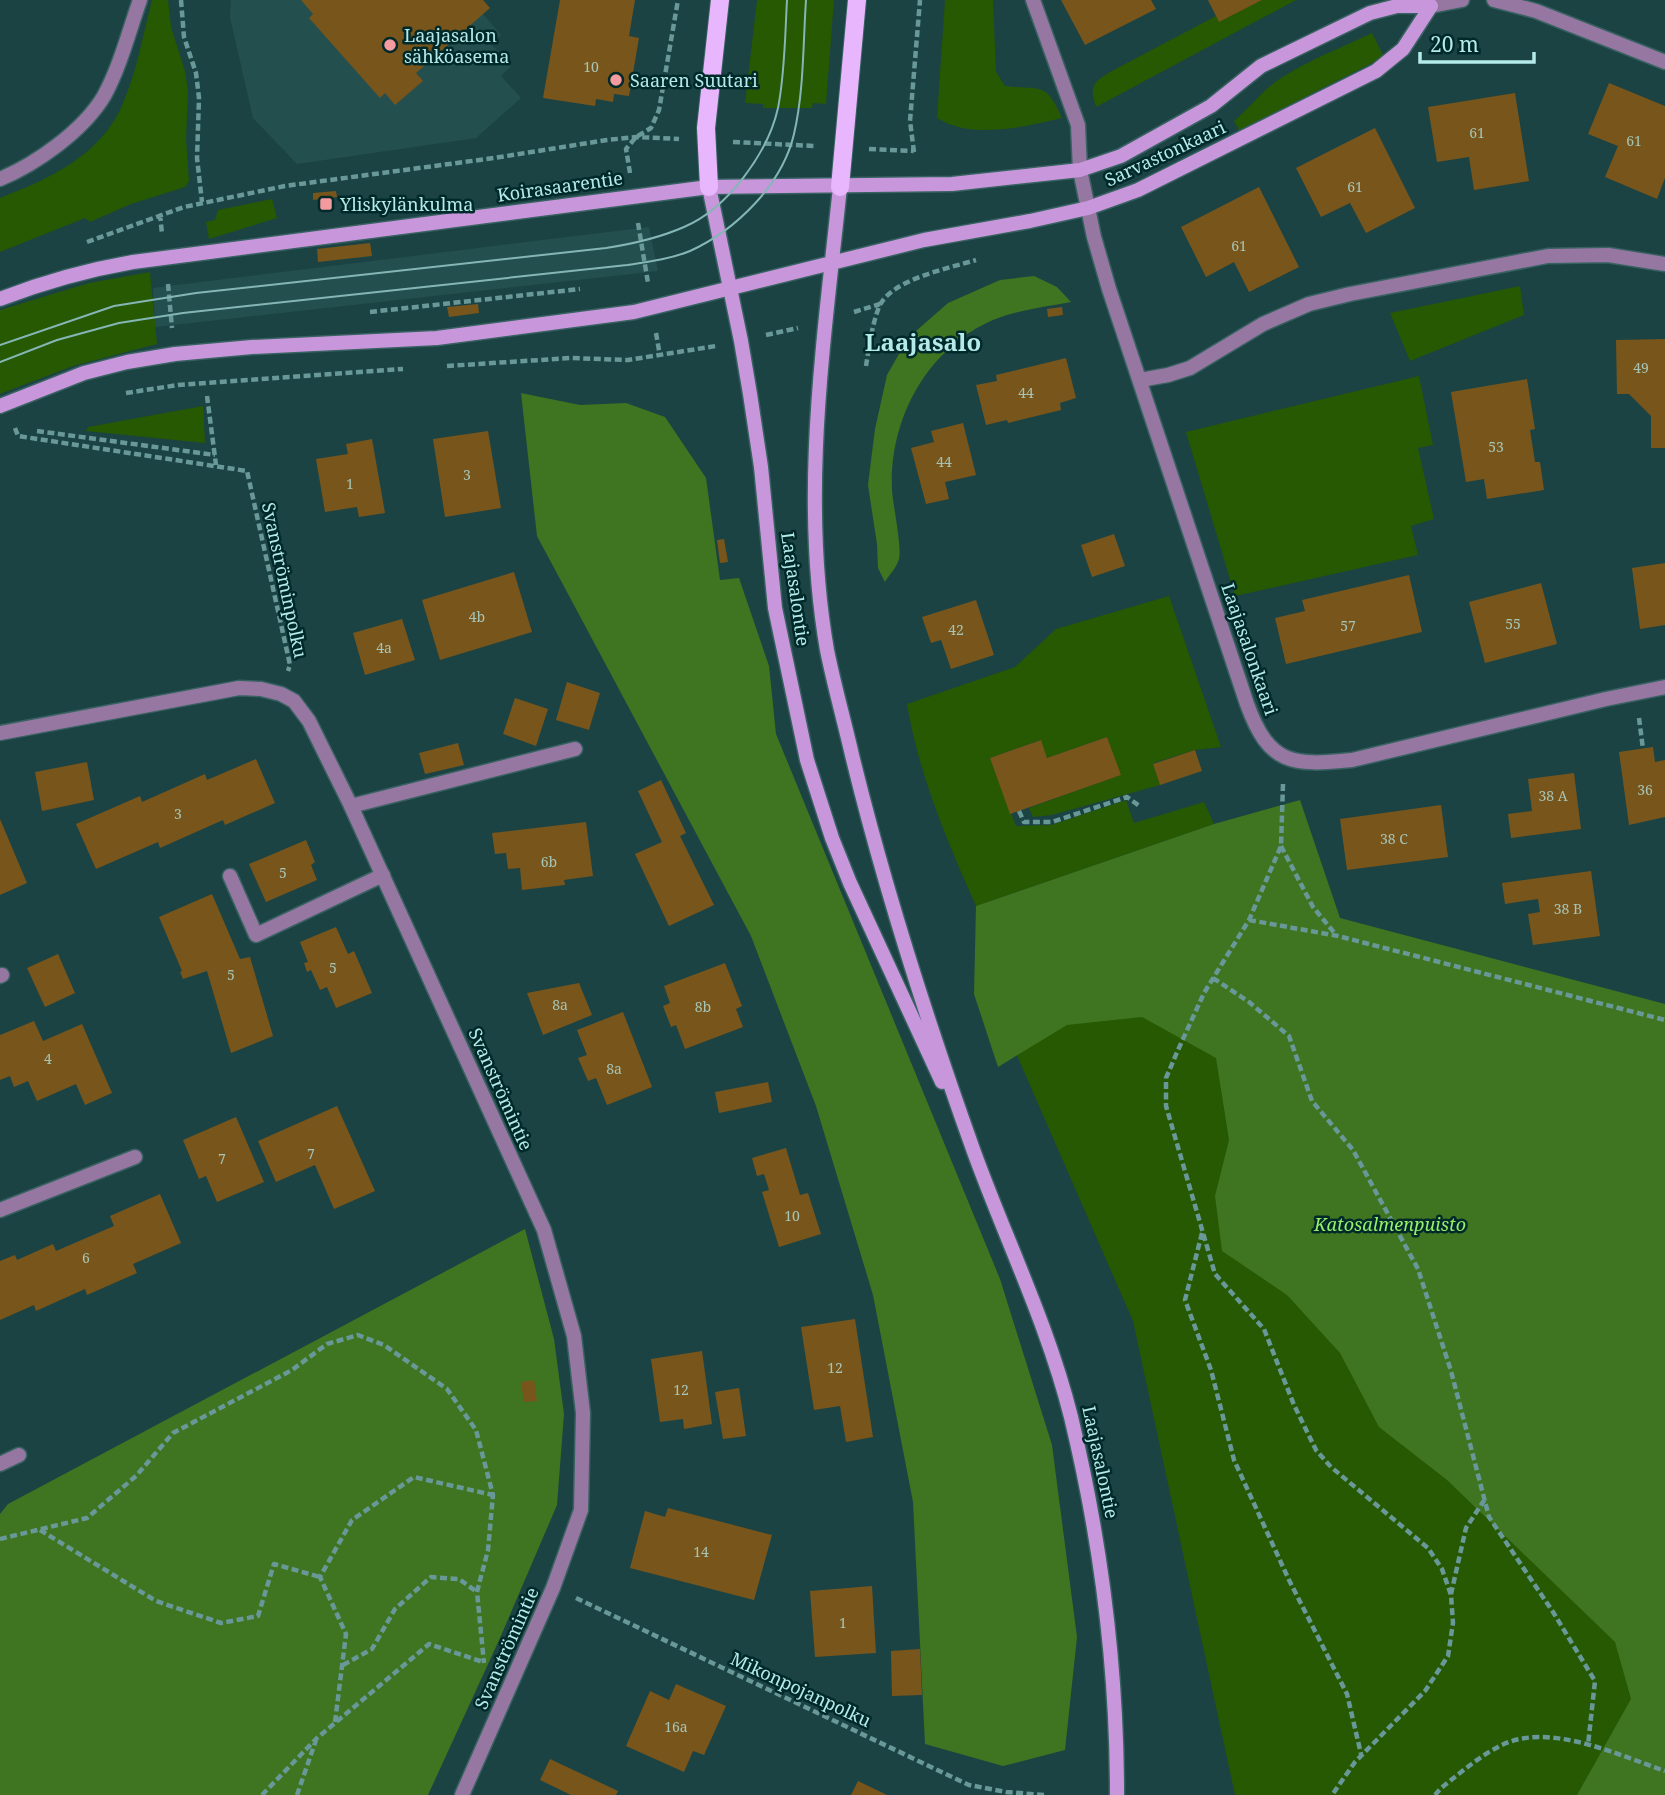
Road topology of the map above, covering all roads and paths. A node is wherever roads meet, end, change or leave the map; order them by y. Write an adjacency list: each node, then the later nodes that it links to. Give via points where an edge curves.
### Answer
1 (140, 0): 16 (street, via 103,96 75,130 24,169)
2 (181, 0): 20 (path, via 184,37 199,99 197,158)
3 (678, 0): 12 (path, via 659,110 650,128)
4 (720, 0): 13 (main road, Laajasalontie)
5 (857, 0): 14 (main road, Laajasalontie)
6 (920, 0): 14 (path, via 911,121 914,151)
7 (1033, 0): 15 (street, Laajasalonkaari, via 1078,125)
8 (1462, 0): 10 (street, Sarvastonkaari)
9 (1494, 0): 11 (street, via 1536,10)
10 (1430, 3): 15 (main road, Sarvastonkaari, via 1370,13 1261,66 1211,106 1121,156); 21 (main road, Sarvastonkaari, via 1404,49 1376,71 1138,190)
11 (1665, 62)
12 (636, 137): 13 (path); 19 (path, via 626,149); 20 (path, via 285,186)
13 (706, 141): 14 (path); 17 (main road, Laajasalontie)
14 (844, 148): 18 (main road, Laajasalontie)
15 (1080, 170): 18 (main road, Sarvastonkaari, via 952,184); 21 (street, Laajasalonkaari)
16 (0, 179)
17 (709, 187): 18 (main road, Koirasaarentie); 19 (main road, Koirasaarentie); 26 (main road, Laajasalontie)
18 (840, 187): 23 (main road, Laajasalontie)
19 (633, 195): 22 (main road, Koirasaarentie); 30 (path)
20 (202, 202): 22 (path, via 160,214)
21 (1088, 208): 23 (main road, Sarvastonkaari); 39 (street, Laajasalonkaari, via 1102,268)
22 (165, 257): 28 (main road, Koirasaarentie, via 89,270); 34 (path)
23 (832, 261): 26 (main road); 32 (main road, Laajasalontie)
24 (1665, 264): 39 (street, via 1608,255 1548,256 1350,293 1263,324 1190,368)
25 (929, 274): 29 (path, via 898,288)
26 (728, 287): 30 (main road); 33 (main road, Laajasalontie)
27 (586, 289): 31 (path)
28 (0, 299)
29 (880, 304): 32 (path); 36 (path)
30 (652, 308): 34 (main road, via 437,338); 35 (path)
31 (365, 312)
32 (825, 321): 33 (path); 63 (main road, Laajasalontie, via 814,505 818,587 828,653 897,923)
33 (741, 341): 35 (path); 63 (main road, Laajasalontie, via 761,467 775,608 807,760 850,883)
34 (175, 354): 40 (path); 43 (main road, via 84,373)
35 (660, 356): 37 (path)
36 (866, 366)
37 (436, 367)
38 (408, 369): 40 (path)
39 (1140, 380): 52 (street, Laajasalonkaari, via 1254,725 1268,747)
40 (178, 385): 41 (path)
41 (124, 393)
42 (207, 396): 46 (path)
43 (0, 406)
44 (13, 424): 47 (path, via 18,436)
45 (37, 431): 46 (path)
46 (215, 455): 47 (path)
47 (216, 465): 49 (path, Svanströminpolku, via 247,471 290,665)
48 (1665, 687): 52 (street, via 1353,760 1318,764)
49 (281, 694): 50 (street, via 239,688); 53 (street, Svanströmintie, via 294,701 309,721)
50 (0, 733)
51 (575, 749): 53 (street)
52 (1283, 758): 56 (path)
53 (351, 806): 57 (street, Svanströmintie)
54 (1141, 807): 55 (path, via 1127,797 1052,822 1024,822)
55 (1020, 811)
56 (1281, 846): 59 (path); 60 (path, via 1313,907)
57 (383, 875): 58 (street, via 256,935); 74 (street, Svanströmintie, via 544,1230 574,1336 583,1413 581,1510)
58 (230, 876)
59 (1249, 920): 60 (path); 61 (path)
60 (1338, 936): 62 (path)
61 (1213, 978): 66 (path, via 1166,1078 1166,1106); 70 (path, via 1250,1002 1289,1037 1311,1101 1353,1150 1418,1269)
62 (1665, 1020)
63 (975, 1154): 88 (main road, Laajasalontie, via 1036,1310 1070,1414 1108,1615)
64 (135, 1157): 65 (street)
65 (0, 1210)
66 (1203, 1232): 76 (path, via 1215,1274 1264,1329 1316,1450 1428,1548); 81 (path, via 1185,1300 1211,1370 1234,1460 1347,1694)
67 (19, 1455): 68 (street)
68 (0, 1464)
69 (493, 1495): 71 (path, via 476,1430 447,1389 384,1345 358,1335 327,1344 292,1370 173,1433 136,1476 87,1518); 73 (path, via 414,1477 352,1520); 75 (path, via 488,1550)
70 (1485, 1499): 76 (path, via 1465,1528); 80 (path, via 1489,1517 1595,1681)
71 (39, 1530): 72 (path); 73 (path, via 156,1601 222,1623 258,1616 274,1564)
72 (0, 1539)
73 (320, 1577): 77 (path, via 346,1634)
74 (553, 1588): 83 (path, Mikonpojanpolku, via 970,1784); 86 (street, Svanströmintie)
75 (477, 1592): 77 (path, via 459,1579 431,1577 395,1609 372,1649); 78 (path, via 484,1662 429,1644)
76 (1451, 1595): 81 (path, via 1448,1656 1424,1691)
77 (342, 1665): 78 (path)
78 (335, 1722): 79 (path)
79 (317, 1738): 84 (path); 85 (path)
80 (1588, 1745): 82 (path); 90 (path, via 1554,1737 1500,1745)
81 (1362, 1755): 89 (path)
82 (1665, 1771)
83 (1006, 1794): 87 (path, Mikonpojanpolku)
84 (262, 1795)
85 (297, 1795)
86 (461, 1795)
87 (1044, 1795)
88 (1117, 1795)
89 (1332, 1795)
90 (1435, 1795)

